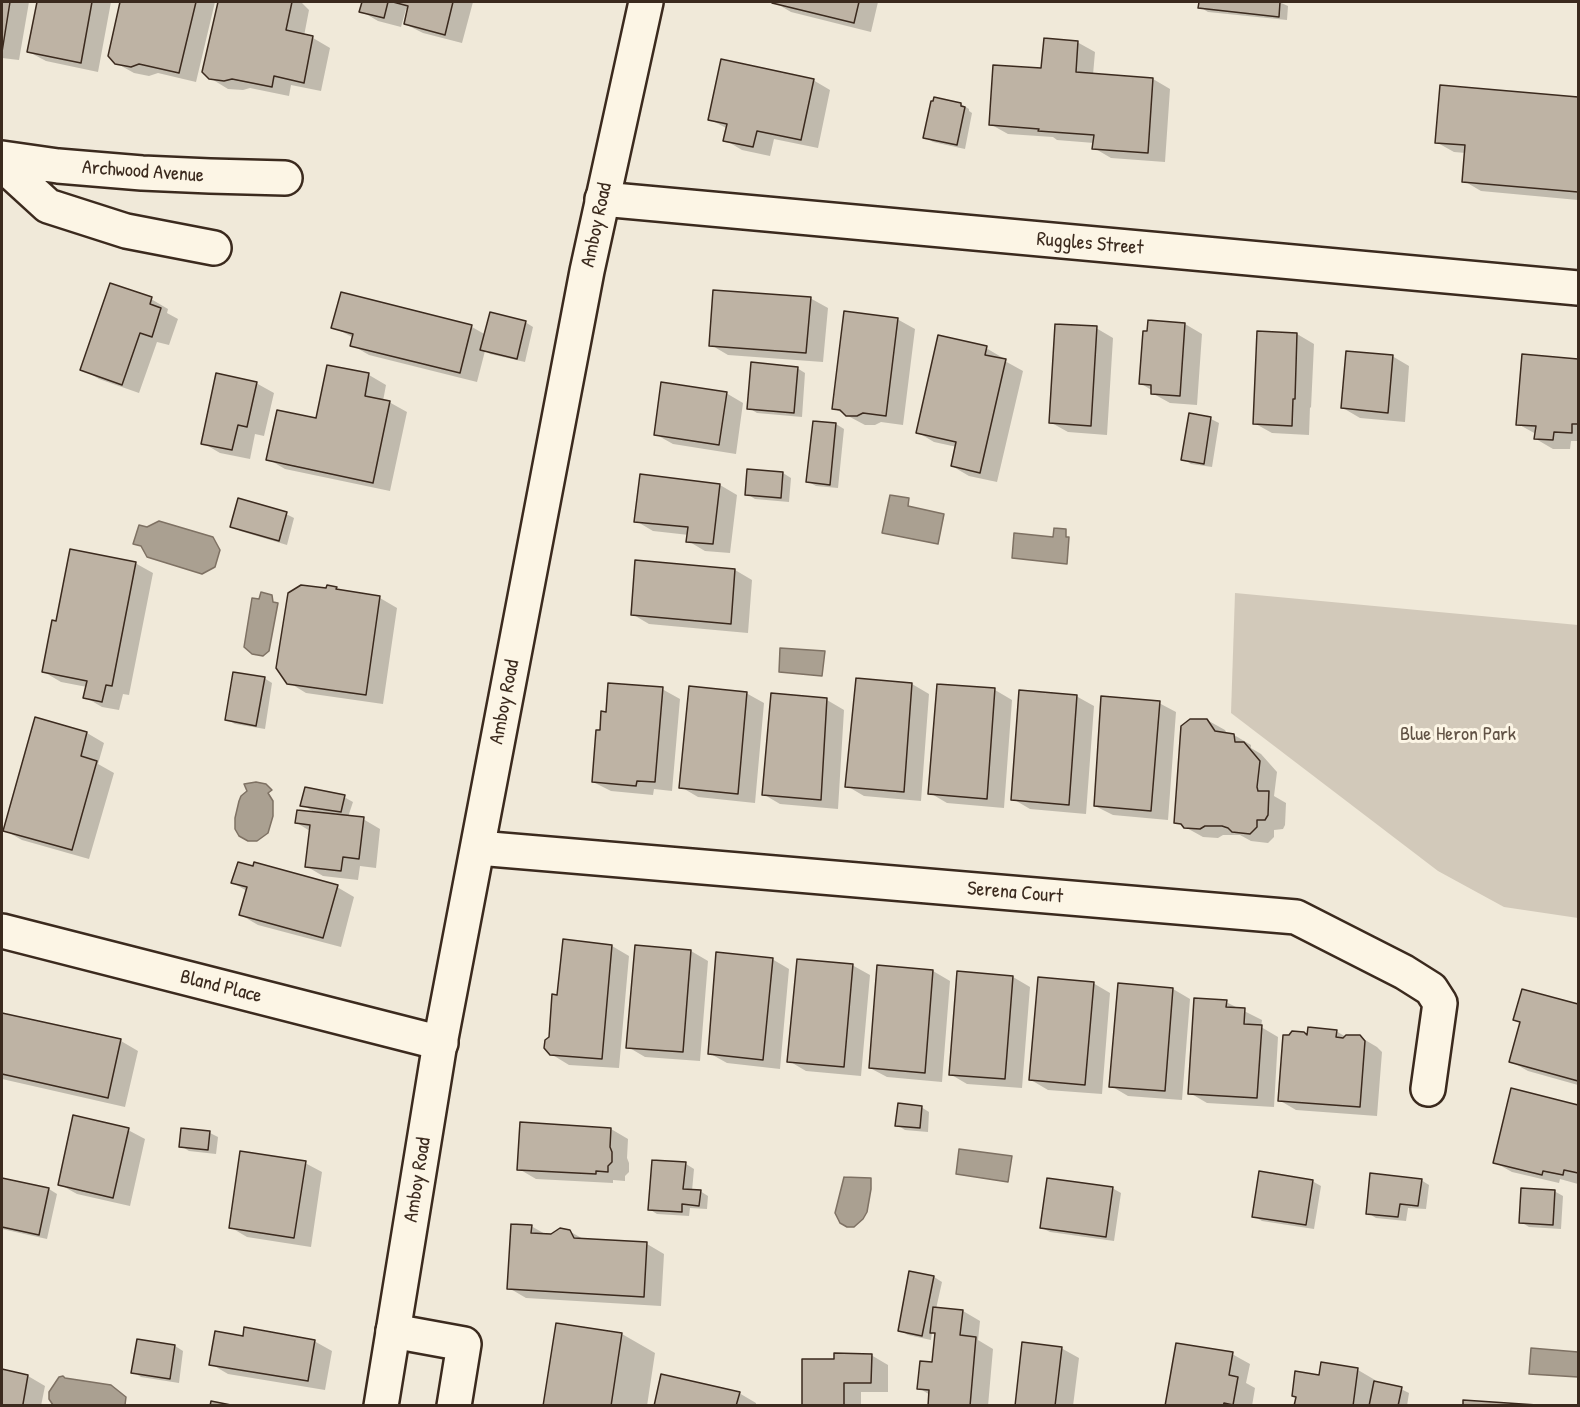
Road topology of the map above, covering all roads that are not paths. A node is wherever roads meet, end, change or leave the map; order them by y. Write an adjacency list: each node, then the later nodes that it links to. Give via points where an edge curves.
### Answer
1 (646, 2): 5 (street, Amboy Road)
2 (2, 158): 4 (street, Archwood Avenue, via 142,173)
3 (2, 164): 6 (street, via 48,206 126,231)
4 (285, 178)
5 (602, 199): 7 (street, Ruggles Street); 8 (street, Amboy Road)
6 (214, 248)
7 (1578, 288)
8 (478, 848): 10 (street, Amboy Road); 11 (street, Serena Court, via 1296,917 1431,989 1440,1004)
9 (2, 931): 10 (street, Bland Place)
10 (441, 1043): 12 (street, Amboy Road)
11 (1428, 1089)
12 (393, 1331): 13 (street, Amboy Road); 14 (street, via 464,1344)
13 (381, 1406)
14 (454, 1406)

